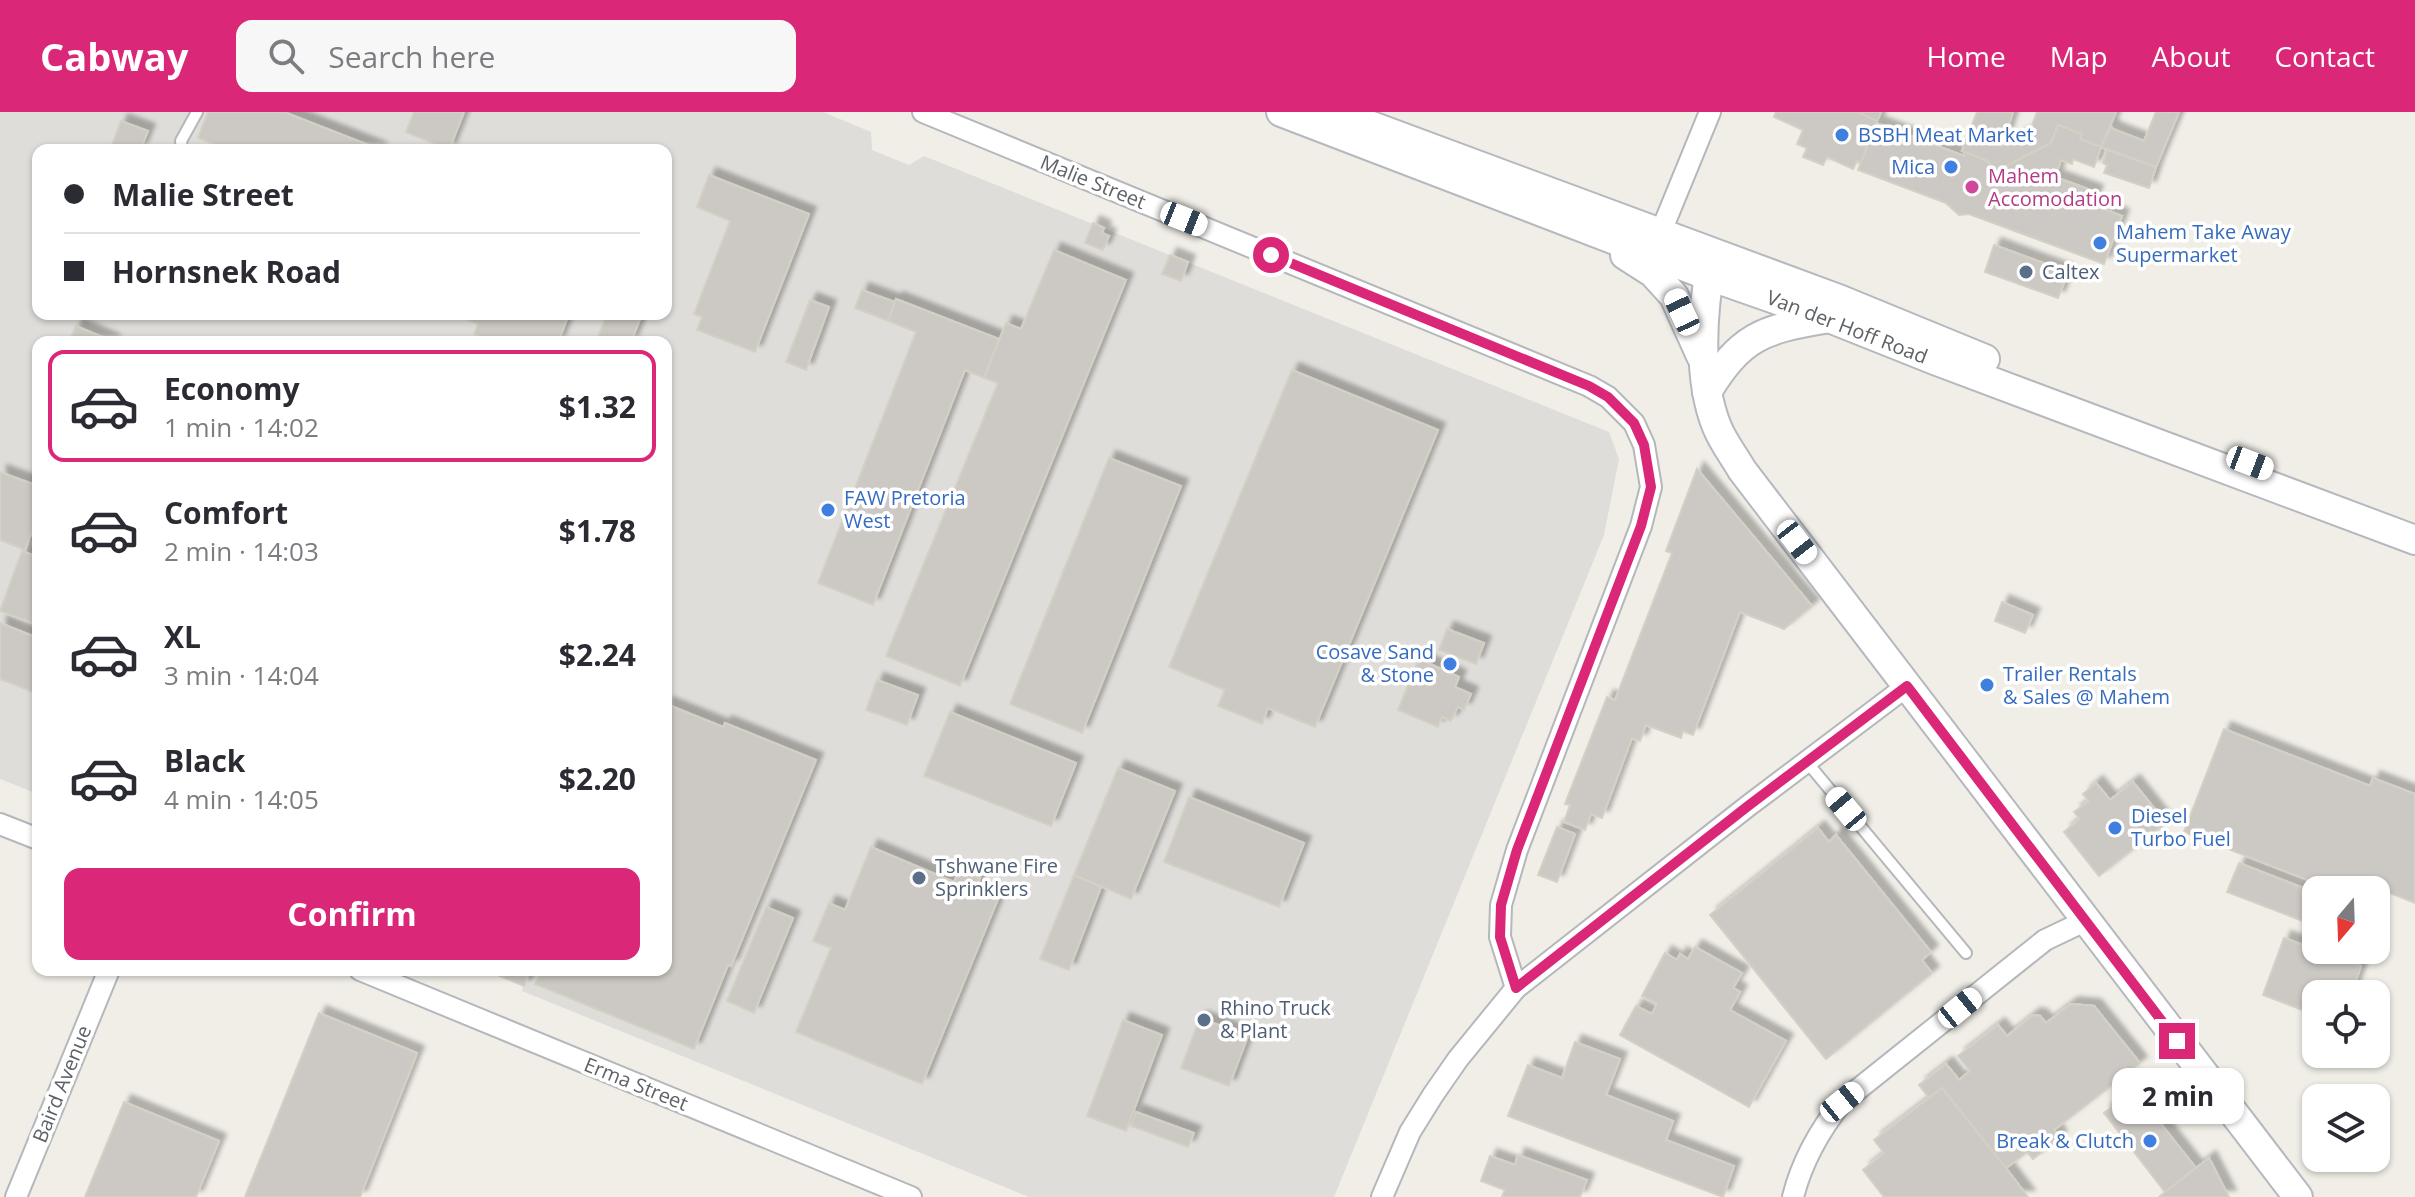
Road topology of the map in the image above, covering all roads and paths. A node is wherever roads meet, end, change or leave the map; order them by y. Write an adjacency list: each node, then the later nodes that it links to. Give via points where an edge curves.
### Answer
1 (197, 112): 6 (lane)
2 (923, 112): 24 (street, Malie Street, via 1589,386 1634,423 1644,445 1651,487 1641,526 1517,850 1501,905 1500,937)
3 (1281, 112): 7 (main road, Van der Hoff Road)
4 (1334, 112): 8 (main road, Van der Hoff Road)
5 (1710, 112): 8 (street)
6 (181, 144)
7 (1546, 212): 9 (main road, Van der Hoff Road); 12 (main road, via 1653,273 1674,296)
8 (1660, 234): 9 (main road, Van der Hoff Road)
9 (1711, 265): 10 (main road, Van der Hoff Road); 11 (main road, Van der Hoff Road, via 1841,300); 12 (main road)
10 (1829, 318): 11 (main road, Van der Hoff Road); 13 (main road, via 1765,331 1730,359)
11 (1911, 341): 14 (main road, Van der Hoff Road); 15 (main road, Van der Hoff Road)
12 (1703, 360): 13 (main road)
13 (1707, 392): 16 (main road, via 1717,427 1742,470)
14 (2415, 526)
15 (2415, 540)
16 (1907, 686): 17 (street); 20 (main road)
17 (1806, 761): 21 (lane); 24 (street)
18 (0, 824): 19 (street)
19 (32, 837)
20 (2085, 921): 28 (street, via 2045,940 1842,1102 1810,1151); 29 (main road)
21 (1966, 953)
22 (107, 976): 25 (street, Baird Avenue)
23 (375, 976): 26 (street, Erma Street)
24 (1516, 988): 27 (street, via 1433,1095 1410,1132)
25 (16, 1197)
26 (911, 1197)
27 (1382, 1197)
28 (1793, 1197)
29 (2298, 1197)

